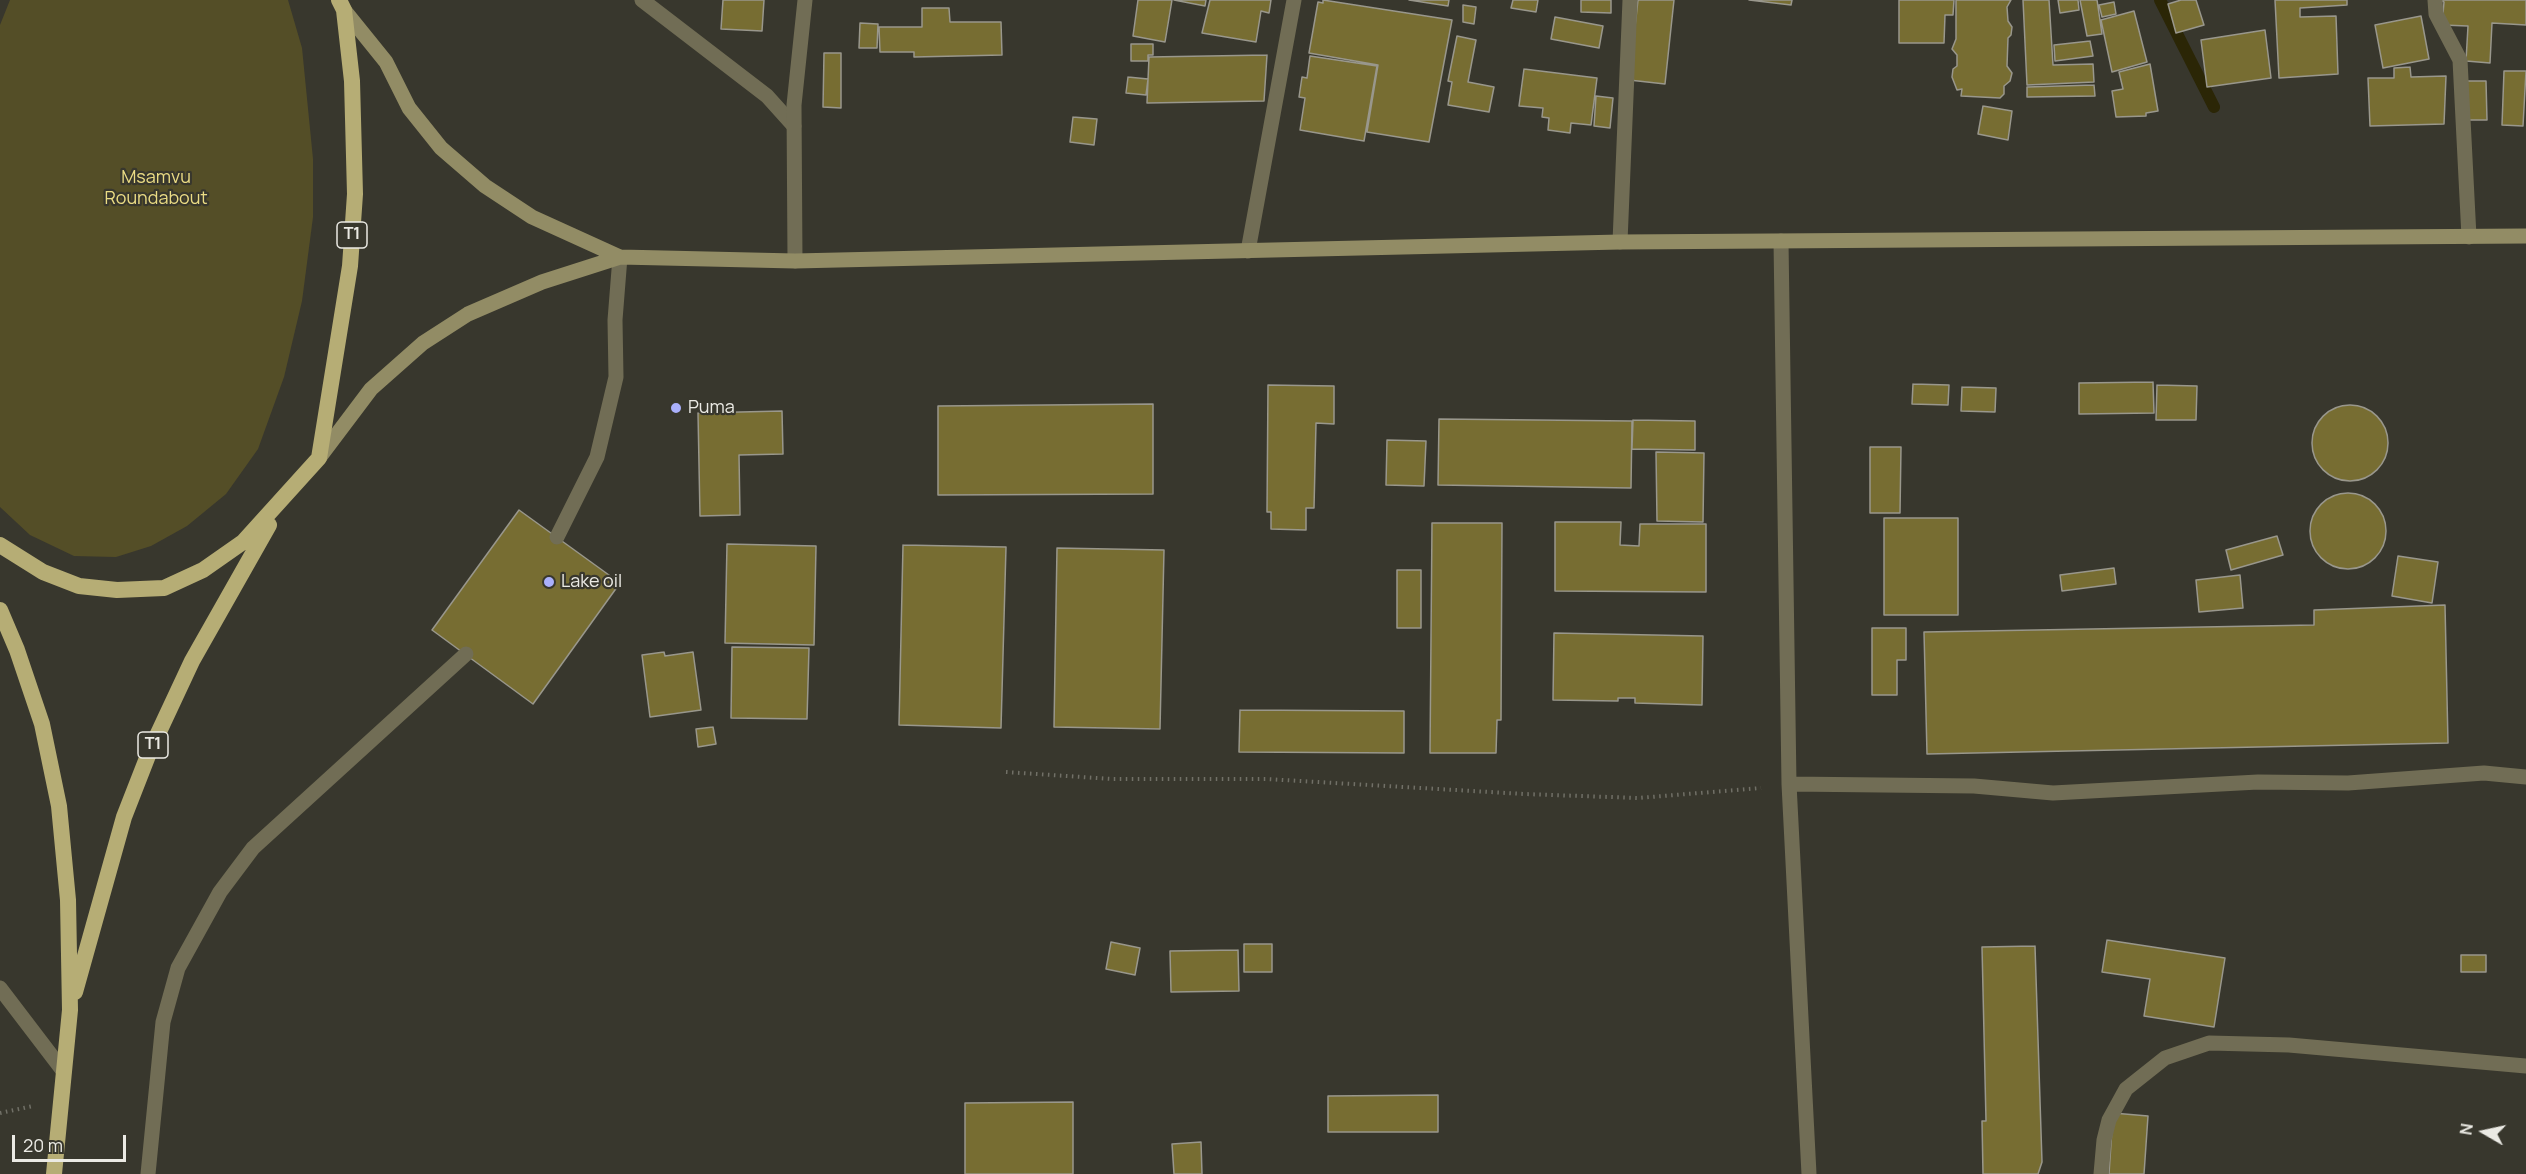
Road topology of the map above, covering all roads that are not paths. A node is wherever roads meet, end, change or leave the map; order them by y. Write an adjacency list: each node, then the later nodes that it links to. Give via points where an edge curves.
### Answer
1 (642, 0): 7 (street, via 767,96)
2 (805, 0): 7 (street)
3 (1294, 0): 12 (street)
4 (1630, 0): 11 (street)
5 (2435, 0): 9 (street, via 2436,14 2460,60)
6 (341, 5): 13 (main road, via 386,62 409,108 441,148 485,186 532,217); 15 (highway, T1, via 352,81 355,194 350,266)
7 (794, 126): 14 (street)
8 (2526, 236): 9 (main road)
9 (2469, 237): 10 (main road)
10 (1781, 241): 11 (main road); 22 (street)
11 (1620, 242): 12 (main road)
12 (1248, 251): 14 (main road)
13 (620, 257): 14 (main road); 15 (main road, via 542,282 468,314 423,343 371,389); 17 (street, via 613,388 597,457)
14 (795, 261)
15 (319, 458): 16 (highway, T1)
16 (283, 500): 18 (highway, T1, via 243,542 203,570 164,588 117,590 79,586 43,572); 24 (highway, T1, via 192,661 149,753 121,827)
17 (557, 537)
18 (0, 545)
19 (0, 610): 24 (highway, T1, via 42,724 58,806 68,900)
20 (466, 654): 28 (street, via 253,848 220,892 178,968 163,1022)
21 (2526, 777): 22 (street, via 2484,773 2348,783 2258,782 2054,793 1974,786)
22 (1789, 784): 29 (street)
23 (0, 988): 26 (street)
24 (70, 1010): 26 (highway, T1)
25 (2526, 1066): 30 (street, via 2244,1042 2209,1043 2166,1058 2126,1089 2109,1120)
26 (64, 1072): 27 (highway, T1)
27 (54, 1174)
28 (148, 1174)
29 (1809, 1174)
30 (2101, 1174)

